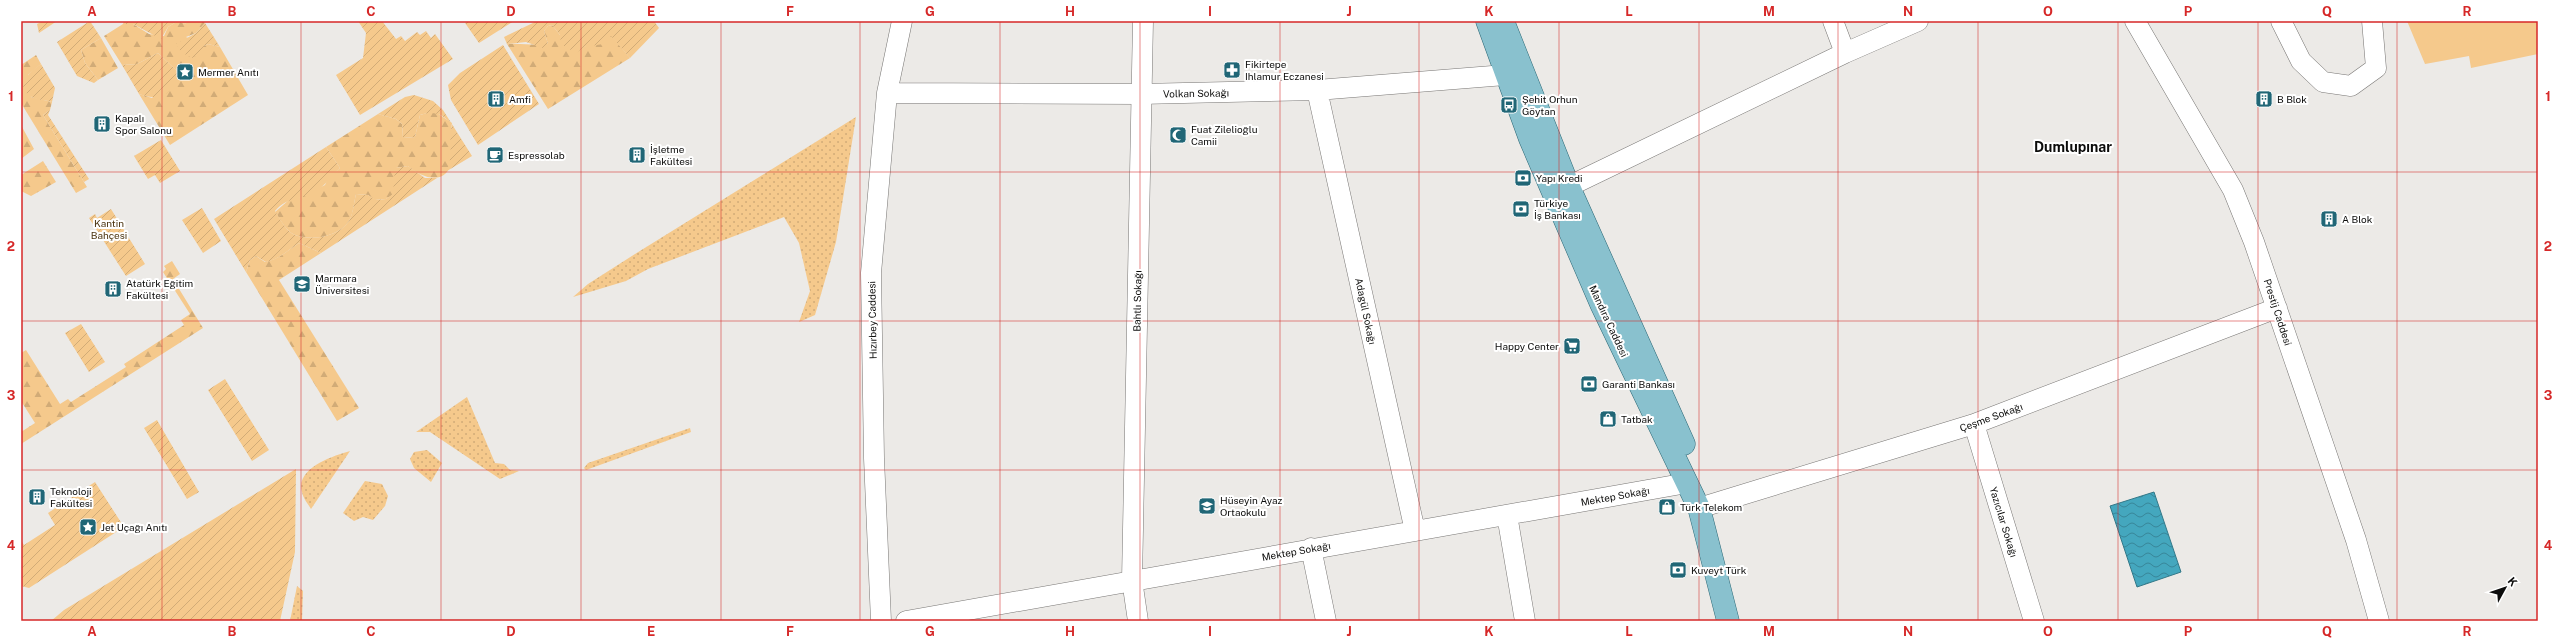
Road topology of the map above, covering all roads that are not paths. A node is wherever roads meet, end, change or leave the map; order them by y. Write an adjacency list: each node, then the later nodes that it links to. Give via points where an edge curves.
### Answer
1 (902, 21): 13 (street, Hızırbey Caddesi)
2 (1143, 21): 14 (street, Bahtlı Sokağı)
3 (1486, 21): 11 (main road, Mandıra Caddesi)
4 (1503, 21): 15 (main road, Mandıra Caddesi)
5 (1833, 21): 10 (street)
6 (1918, 21): 10 (street)
7 (2135, 21): 16 (street, Prestij Caddesi, via 2233,190)
8 (2281, 21): 9 (street, via 2301,61 2324,82 2351,86 2376,68)
9 (2372, 21)
10 (1845, 53): 15 (street)
11 (1505, 75): 12 (street, Volkan Sokağı); 15 (main road, Mandıra Caddesi)
12 (1317, 90): 14 (street, Volkan Sokağı); 21 (street, Adagül Sokağı)
13 (887, 94): 14 (street, Volkan Sokağı); 25 (street, Hızırbey Caddesi, via 871,274 874,458)
14 (1140, 94): 23 (street, Bahtlı Sokağı)
15 (1561, 190): 18 (main road, Mandıra Caddesi, via 1601,304); 19 (main road, Mandıra Caddesi)
16 (2277, 308): 17 (street, Çeşme Sokağı); 33 (street, Prestij Caddesi, via 2356,540)
17 (1974, 424): 19 (street, Çeşme Sokağı); 32 (street, Yazıcılar Sokağı)
18 (1687, 483): 19 (main road, Mandıra Caddesi); 20 (street, Mektep Sokağı)
19 (1705, 506): 30 (main road, Mandıra Caddesi); 31 (main road, Mandıra Caddesi)
20 (1507, 515): 21 (street, Mektep Sokağı); 29 (street)
21 (1415, 531): 22 (street, Mektep Sokağı)
22 (1311, 548): 23 (street, Mektep Sokağı); 28 (street)
23 (1132, 580): 24 (street, Mektep Sokağı); 27 (street, Bahtlı Sokağı)
24 (985, 614): 26 (street, Mektep Sokağı)
25 (881, 621)
26 (906, 621)
27 (1138, 621)
28 (1326, 621)
29 (1525, 621)
30 (1728, 621)
31 (1744, 621)
32 (2034, 621)
33 (2379, 621)

